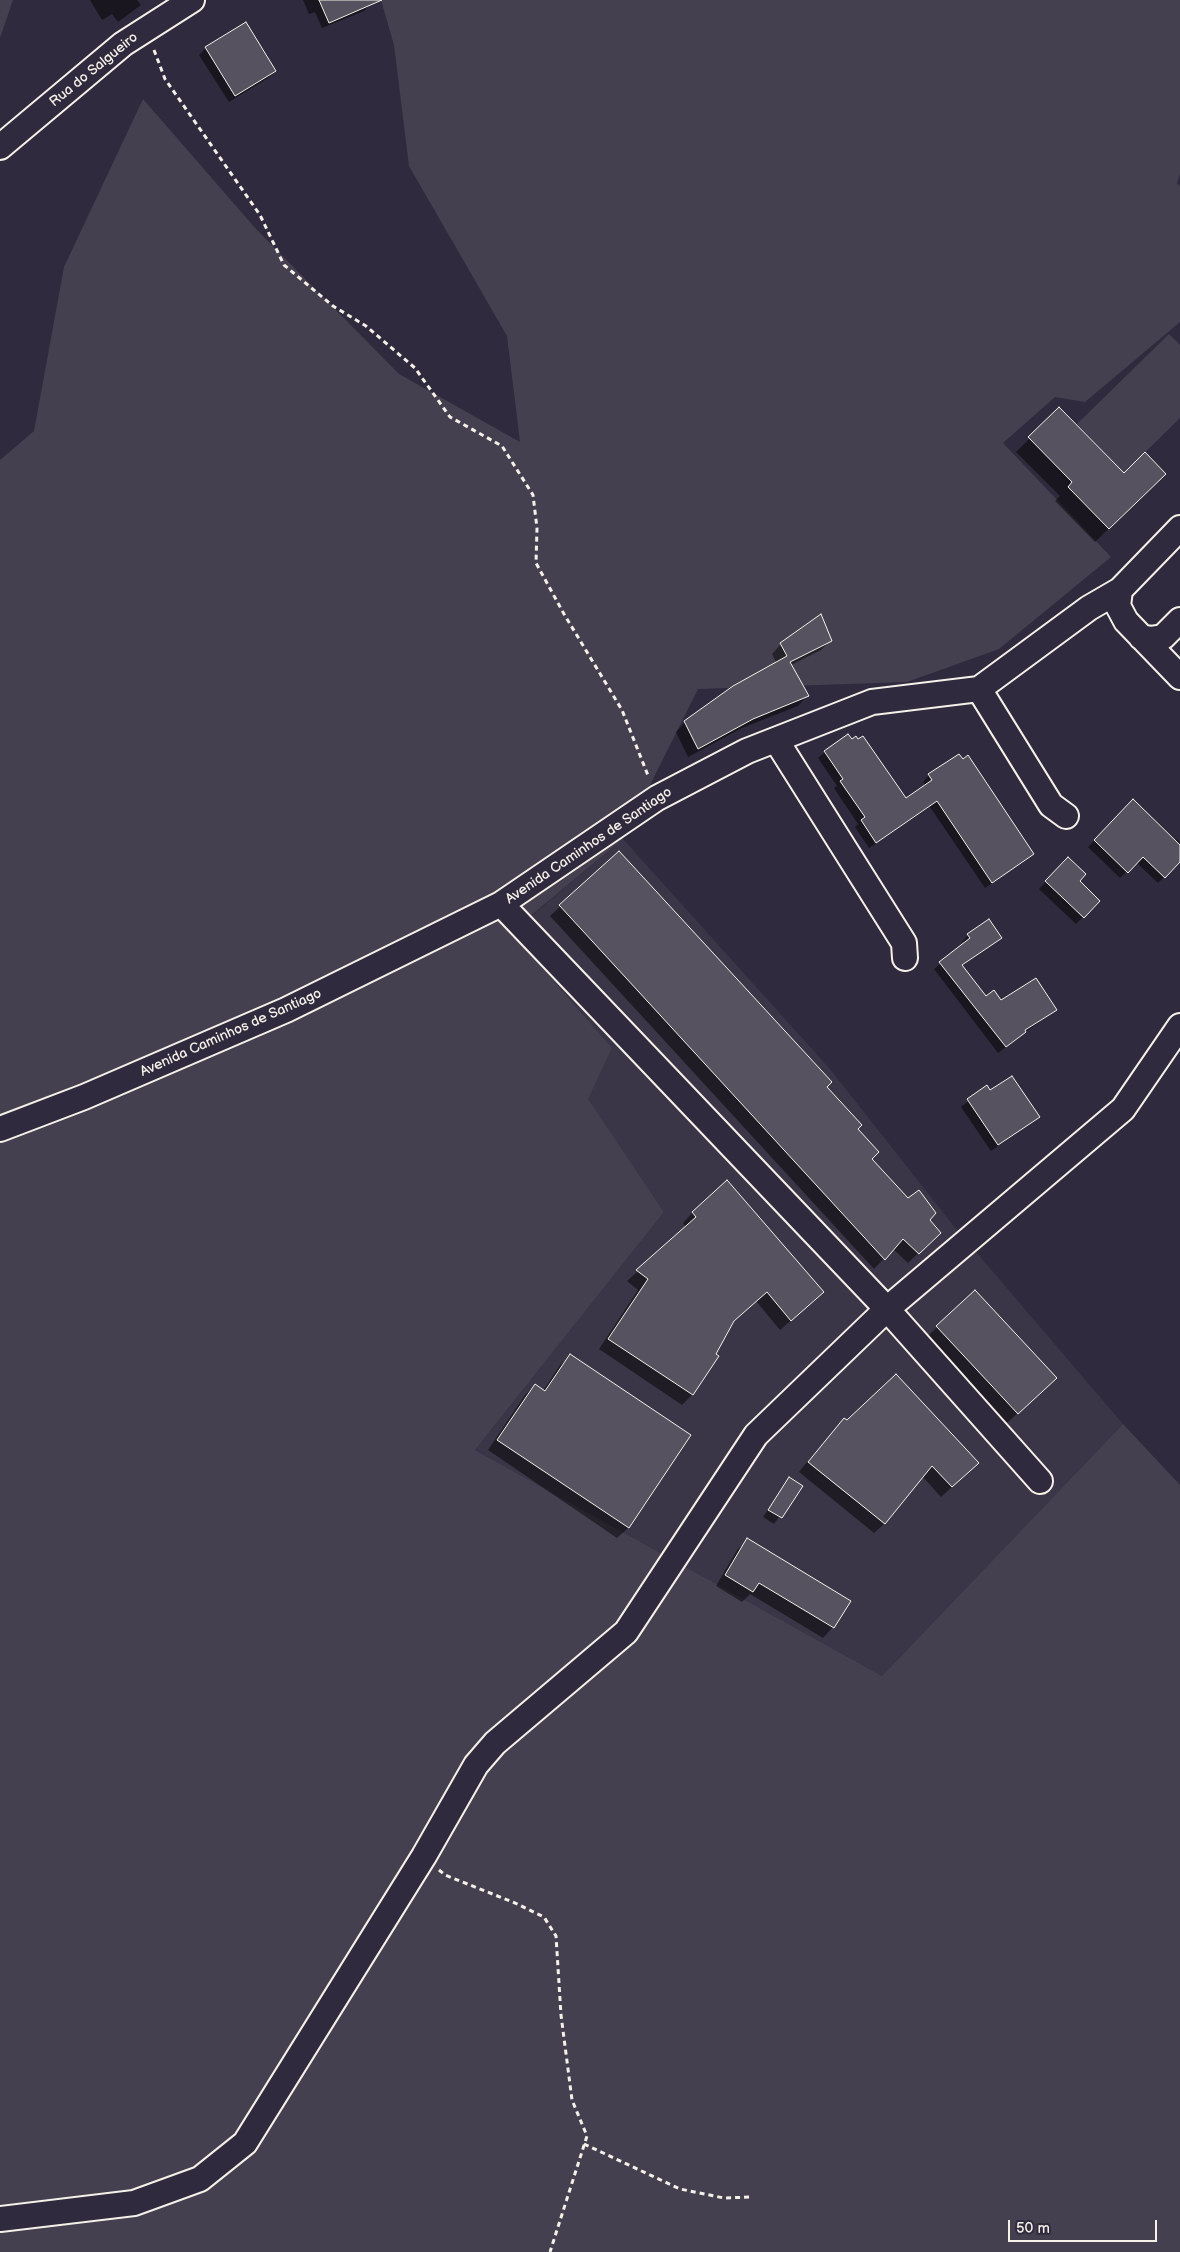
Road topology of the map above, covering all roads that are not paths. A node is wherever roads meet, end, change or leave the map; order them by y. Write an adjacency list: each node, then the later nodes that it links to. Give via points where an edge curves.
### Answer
1 (192, 0): 2 (street, Rua do Salgueiro, via 124,44)
2 (0, 147)
3 (1180, 528): 4 (street, Avenida Caminhos de Santiago)
4 (1120, 590): 6 (street, via 1118,606 1121,614); 8 (street, Avenida Caminhos de Santiago, via 1089,608)
5 (1180, 620): 6 (street, via 1163,637 1150,639)
6 (1141, 636): 7 (street)
7 (1180, 677)
8 (979, 689): 9 (street, Avenida Caminhos de Santiago, via 872,702); 10 (street, via 1051,805)
9 (776, 740): 11 (street, Avenida Caminhos de Santiago, via 747,751 656,798); 12 (street, via 904,943)
10 (1066, 816)
11 (501, 904): 14 (street, Avenida Caminhos de Santiago, via 286,1010 84,1097); 15 (street)
12 (905, 958)
13 (1180, 1026): 15 (street, via 1123,1109)
14 (0, 1129)
15 (887, 1309): 16 (street); 17 (street, via 756,1435 626,1632 488,1750 476,1765 424,1856 245,2143 200,2179 134,2203)
16 (1040, 1481)
17 (0, 2219)

